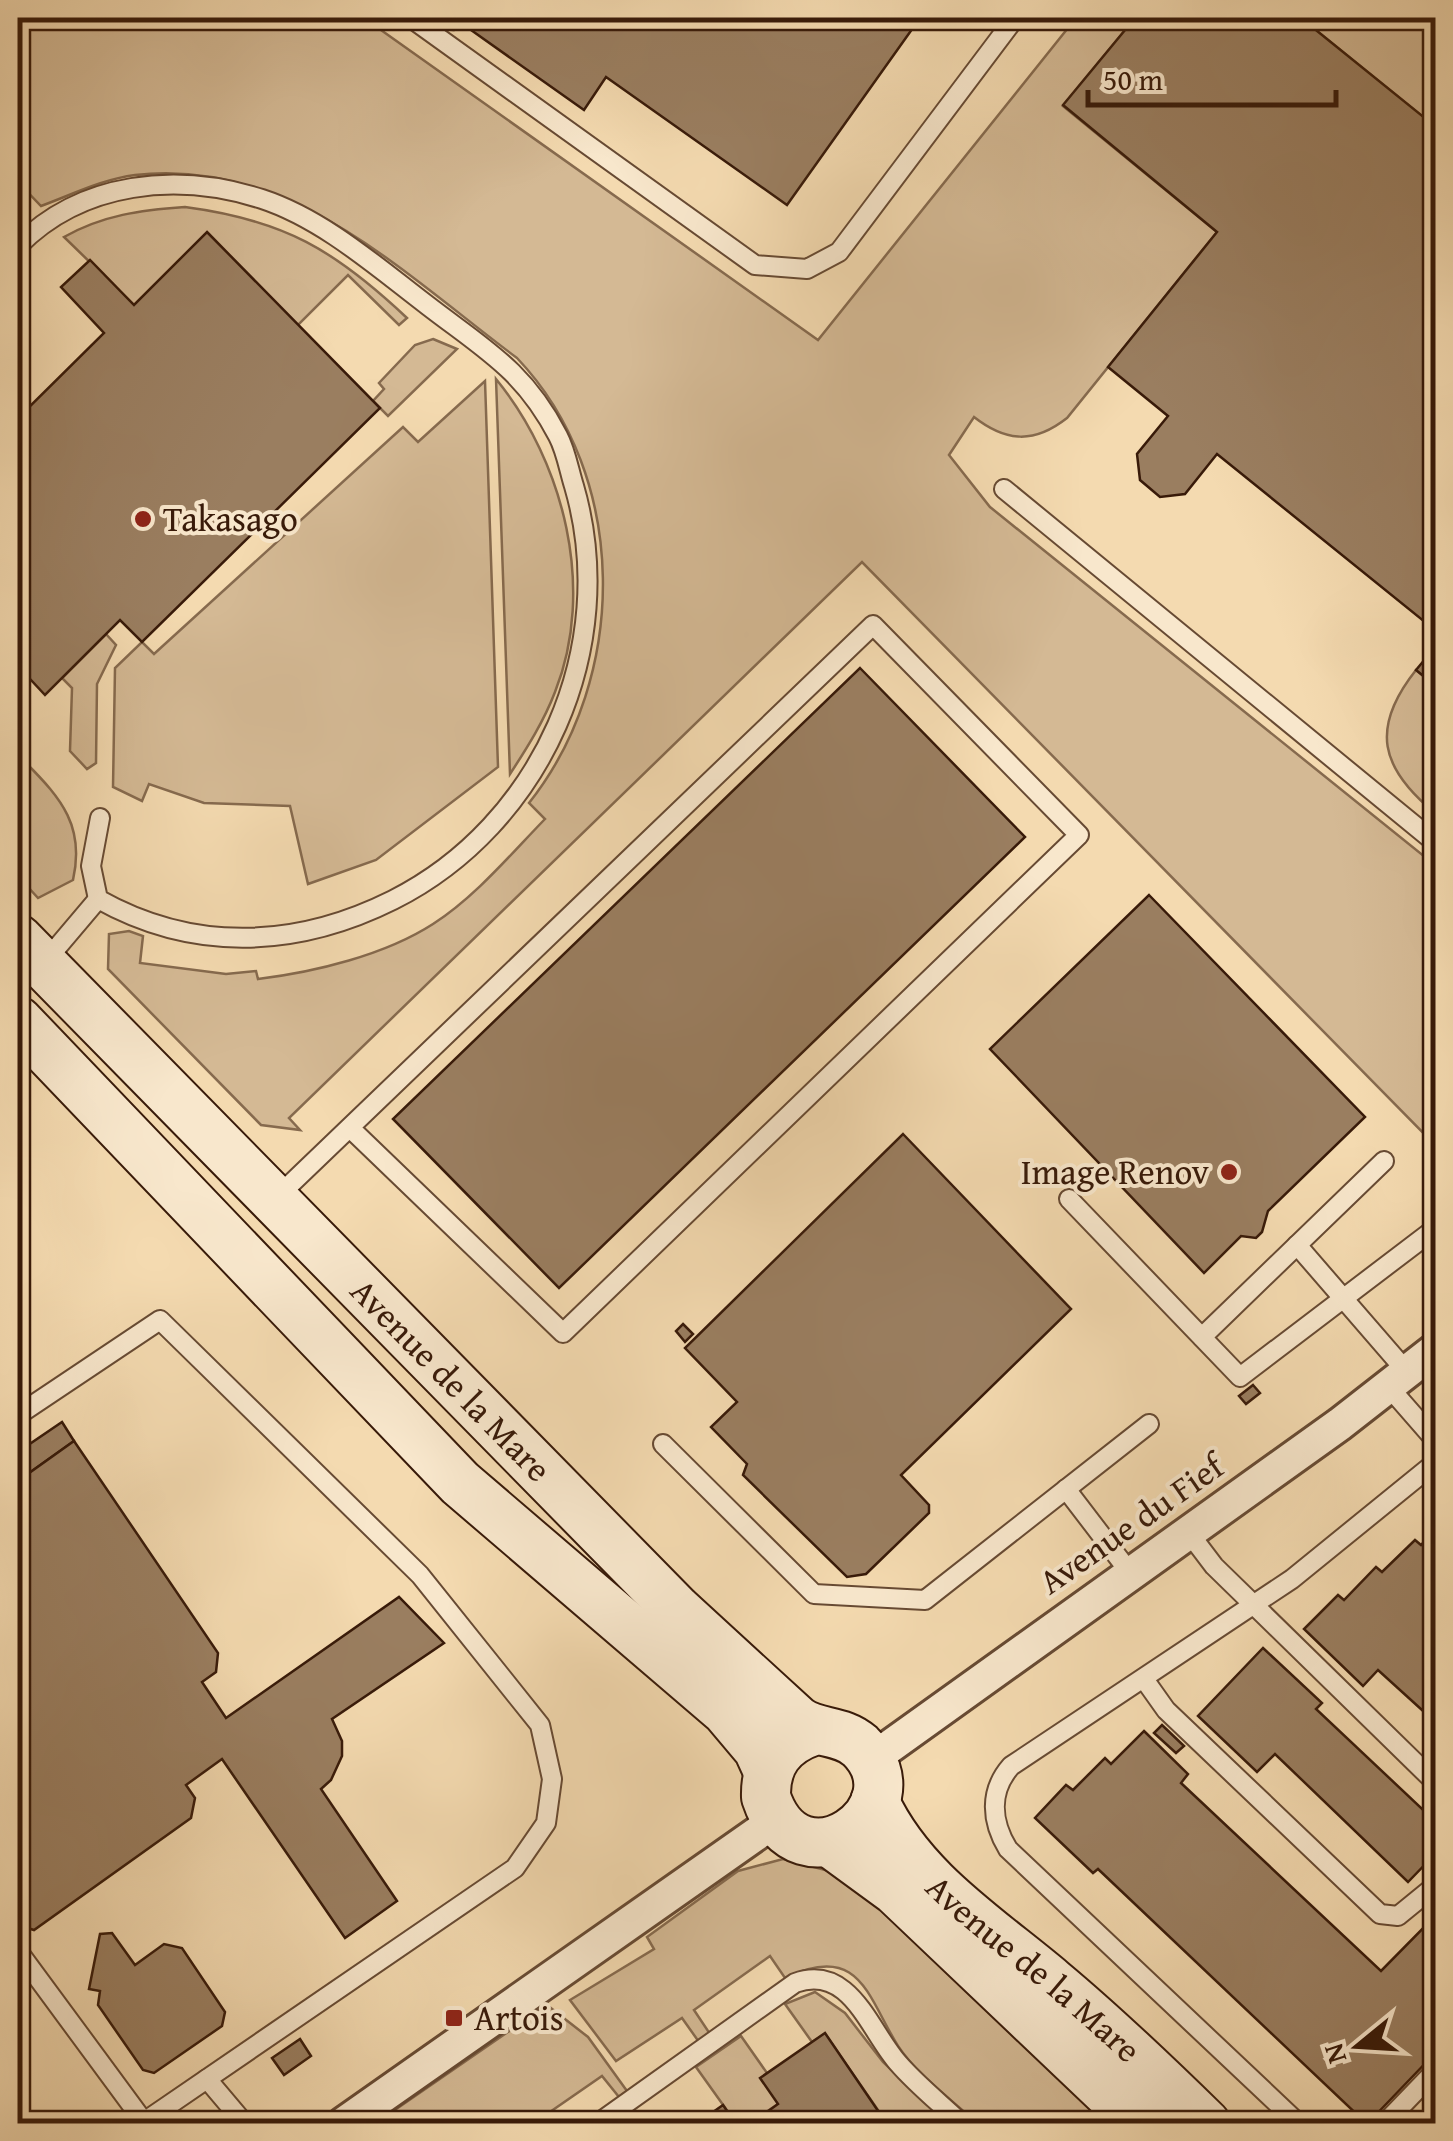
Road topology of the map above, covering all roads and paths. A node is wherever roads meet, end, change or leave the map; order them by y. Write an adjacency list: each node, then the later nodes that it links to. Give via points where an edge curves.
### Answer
1 (411, 18): 2 (lane, via 755,265 807,268 840,252)
2 (1015, 18)
3 (18, 243): 7 (lane, via 43,221 127,186 204,186 265,200 344,242 520,375 560,439 589,560 572,686 548,748 516,801 443,874 353,920 247,941 128,916)
4 (1004, 489): 6 (lane)
5 (100, 818): 7 (lane, via 91,866)
6 (1436, 843)
7 (98, 899): 8 (lane)
8 (30, 952): 12 (street, Avenue de la Mare)
9 (18, 1021): 32 (street, Avenue de la Mare, via 460,1484 726,1711)
10 (350, 1128): 10 (lane, via 874,625 1079,836 564,1333); 12 (lane)
11 (1384, 1161): 15 (lane)
12 (275, 1199): 30 (street, Avenue de la Mare, via 677,1610)
13 (1069, 1200): 17 (lane)
14 (1436, 1228): 16 (lane)
15 (1297, 1245): 16 (lane); 17 (lane)
16 (1343, 1298): 17 (lane, via 1240,1377); 19 (lane)
17 (1202, 1337)
18 (1436, 1349): 19 (street, Avenue du Fief)
19 (1397, 1379): 22 (lane); 26 (street, Avenue du Fief)
20 (18, 1415): 39 (lane, via 160,1320 420,1575 540,1725 552,1779 546,1822 515,1868)
21 (1149, 1424): 25 (lane)
22 (1436, 1441)
23 (663, 1444): 25 (lane, via 814,1594 925,1600)
24 (1436, 1462): 28 (lane)
25 (1066, 1489): 27 (lane)
26 (1189, 1533): 27 (street, Avenue du Fief); 28 (lane)
27 (1132, 1574): 33 (street, Avenue du Fief)
28 (1254, 1606): 29 (lane); 31 (lane)
29 (1144, 1679): 36 (lane, via 1166,1710 1380,1914 1398,1916); 46 (lane, via 1011,1766 996,1790 1001,1837)
30 (812, 1731): 32 (street, via 784,1745); 33 (street, Avenue de la Mare, via 846,1736)
31 (1431, 1770)
32 (768, 1771): 34 (street, via 766,1797)
33 (873, 1781): 35 (street, via 858,1829); 45 (street, Avenue de la Mare, via 894,1840 926,1875)
34 (776, 1820): 35 (street, Avenue de la Mare, via 806,1840); 41 (street)
35 (830, 1842): 44 (street, Avenue de la Mare, via 896,1890)
36 (1436, 1884)
37 (18, 1951): 39 (lane, via 144,2122)
38 (1436, 2070): 47 (lane)
39 (207, 2078): 40 (lane)
40 (244, 2124)
41 (344, 2124)
42 (597, 2124): 43 (lane, via 808,1978 845,1990 898,2062)
43 (962, 2124)
44 (1141, 2124)
45 (1206, 2124)
46 (1299, 2124)
47 (1384, 2124)

